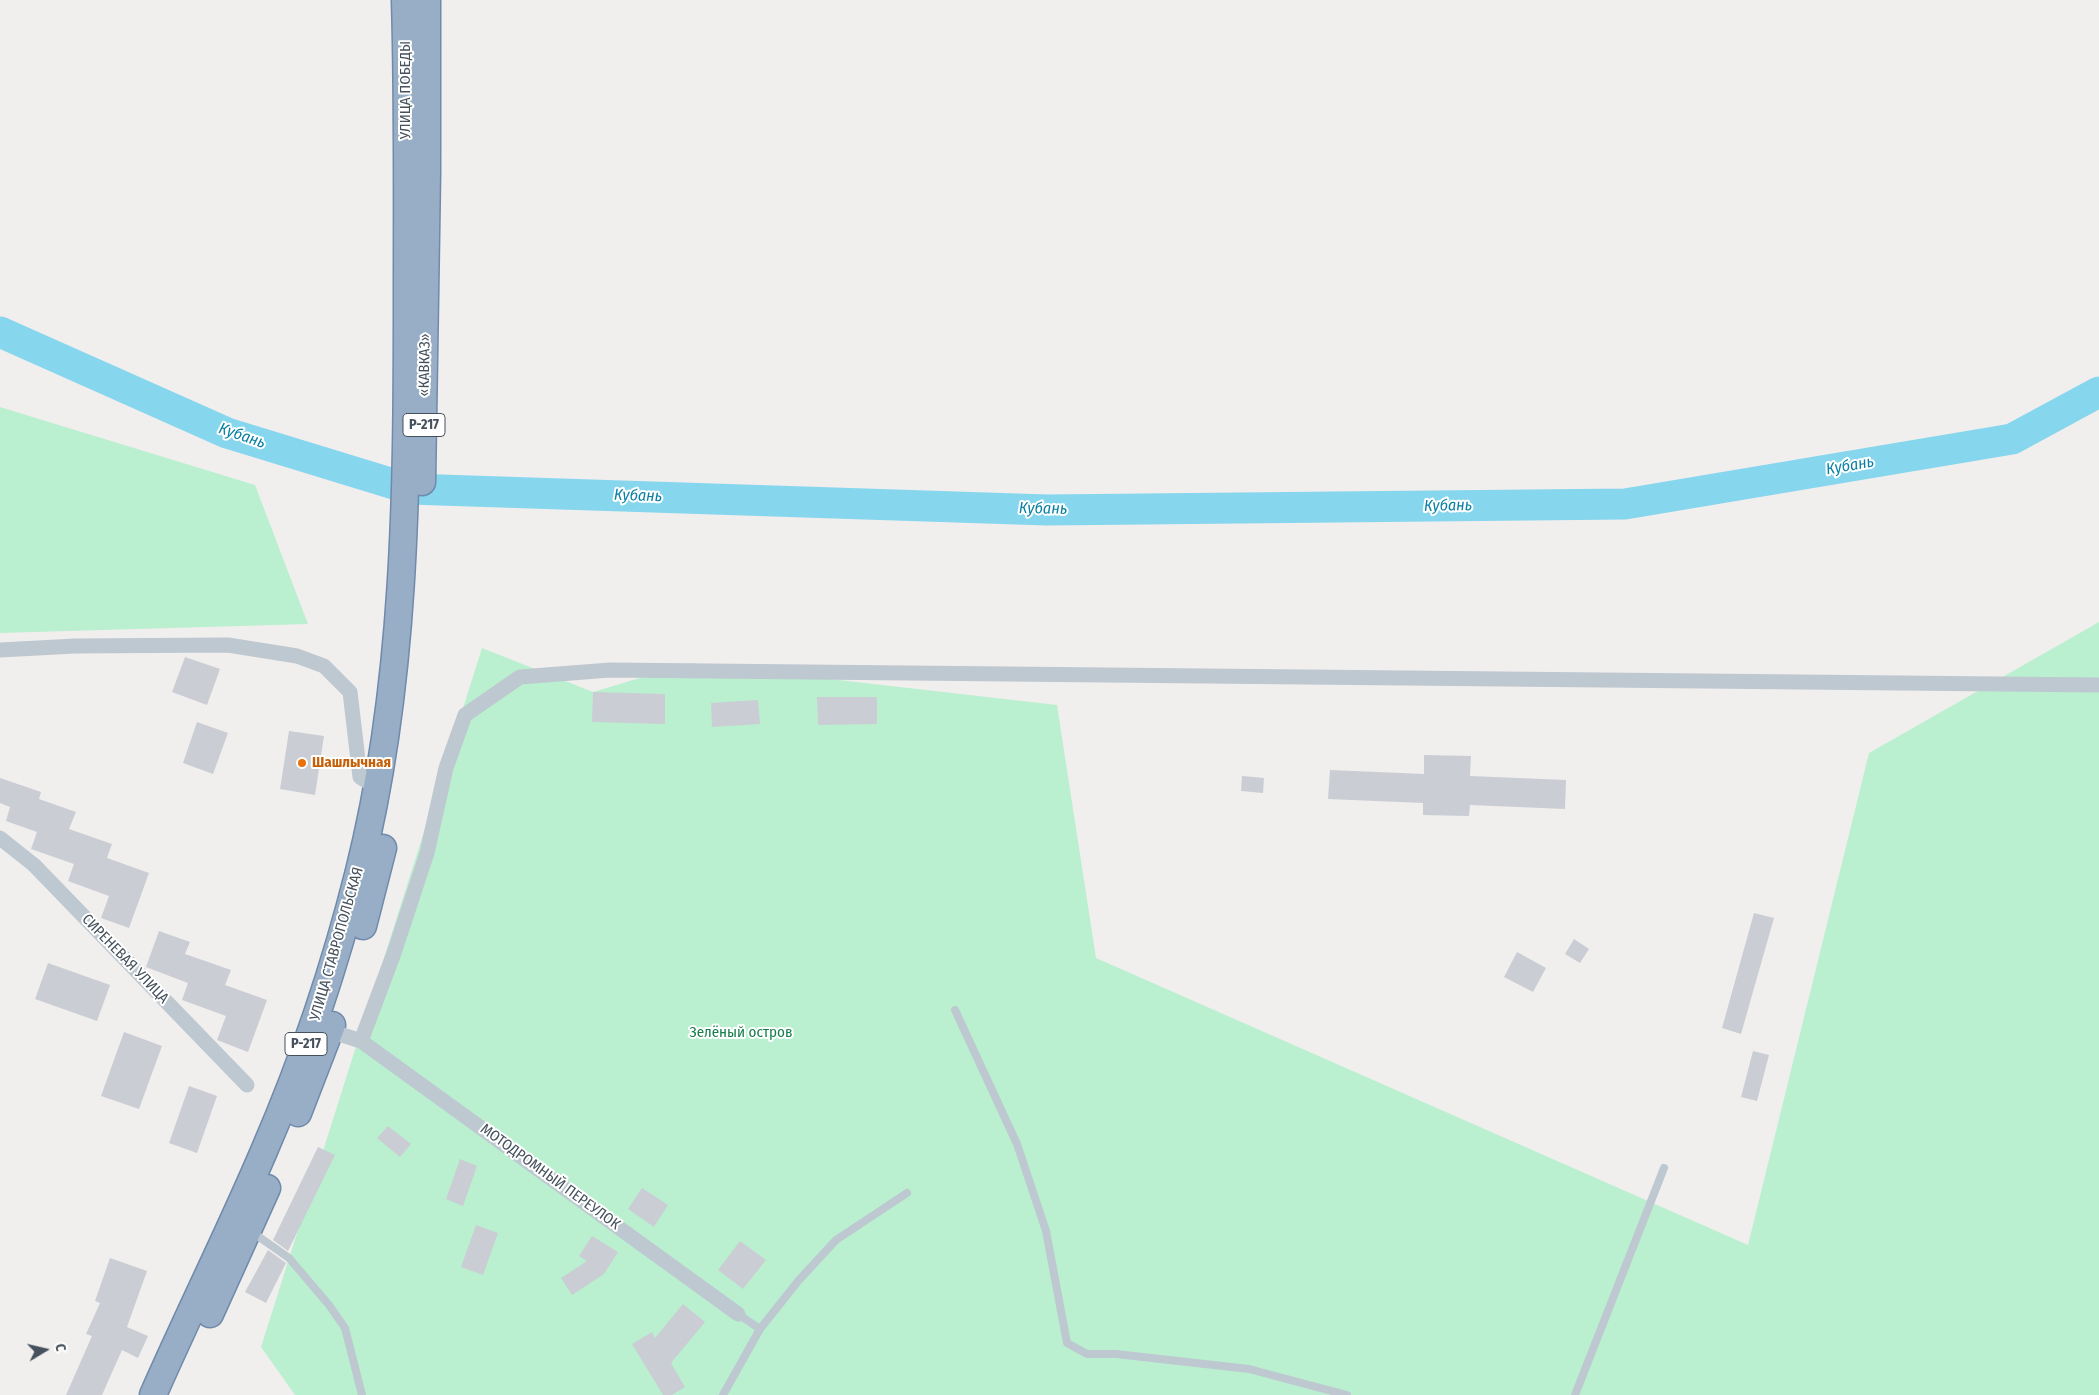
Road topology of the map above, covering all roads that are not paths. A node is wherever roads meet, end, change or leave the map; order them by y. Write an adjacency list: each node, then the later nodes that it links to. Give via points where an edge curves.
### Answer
1 (405, 0): 3 (highway, УЛИЦА ПОБЕДЫ / Р-217)
2 (427, 0): 3 (highway, УЛИЦА ПОБЕДЫ / Р-217)
3 (417, 176): 5 (highway, «КАВКАЗ» / Р-217, via 407,360)
4 (0, 650): 7 (street, via 228,645 315,662 324,666 350,692 360,777)
5 (403, 675): 7 (highway, УЛИЦА СТАВРОПОЛЬСКАЯ / Р-217); 10 (highway, УЛИЦА СТАВРОПОЛЬСКАЯ / Р-217, via 396,789 375,884)
6 (2099, 685): 11 (street, via 610,670 520,678 465,715 446,768 427,853)
7 (378, 788): 18 (highway, УЛИЦА СТАВРОПОЛЬСКАЯ / Р-217, via 341,937 312,1029 265,1149)
8 (0, 838): 12 (street, СИРЕНЕВАЯ УЛИЦА, via 34,865)
9 (955, 1010): 22 (lane, via 1017,1144 1046,1231 1067,1343 1086,1354 1116,1354 1249,1369)
10 (330, 1031): 11 (street, МОТОДРОМНЫЙ ПЕРЕУЛОК); 15 (highway, УЛИЦА СТАВРОПОЛЬСКАЯ / Р-217)
11 (361, 1041): 16 (street, МОТОДРОМНЫЙ ПЕРЕУЛОК)
12 (247, 1085)
13 (1664, 1168): 23 (lane)
14 (906, 1193): 17 (lane, via 836,1240)
15 (249, 1229): 19 (highway, УЛИЦА СТАВРОПОЛЬСКАЯ / Р-217); 20 (lane, via 289,1258 345,1328)
16 (738, 1314): 17 (lane)
17 (760, 1329): 21 (lane)
18 (153, 1395)
19 (172, 1395)
20 (362, 1395)
21 (723, 1395)
22 (1347, 1395)
23 (1575, 1395)

